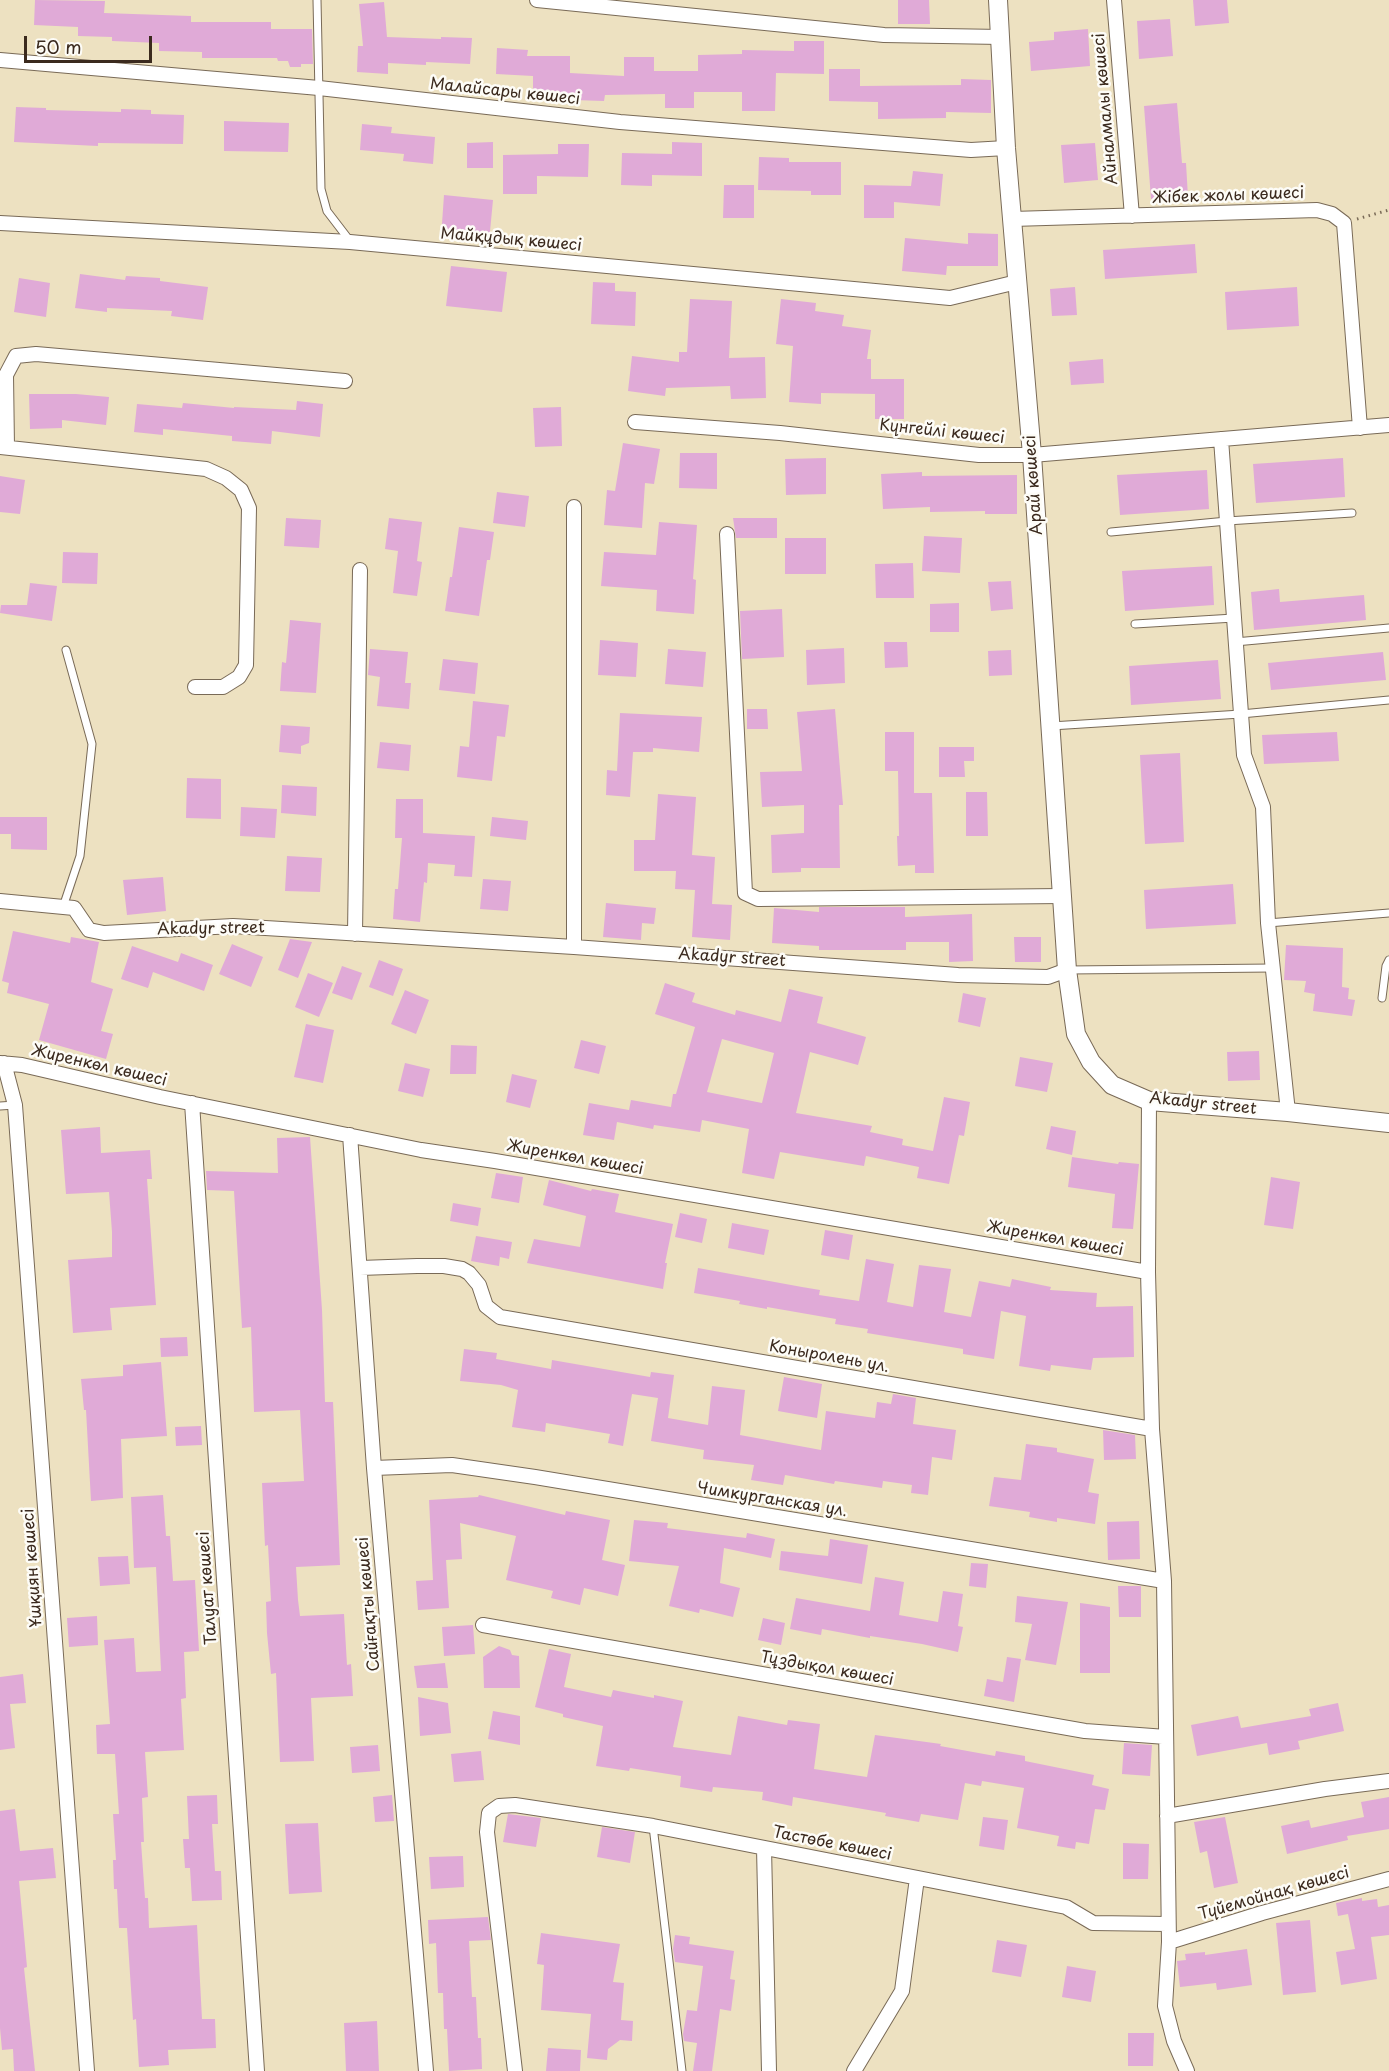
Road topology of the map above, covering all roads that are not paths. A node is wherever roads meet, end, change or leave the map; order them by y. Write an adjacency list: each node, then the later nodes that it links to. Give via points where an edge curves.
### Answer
1 (317, 0): 7 (lane)
2 (537, 0): 5 (street, via 884,35)
3 (998, 0): 5 (street, Арай көшесі)
4 (1114, 0): 9 (street, Айналмалы көшесі)
5 (1000, 37): 8 (street, Арай көшесі)
6 (0, 60): 7 (street, Малайсары көшесі)
7 (319, 88): 8 (street, Малайсары көшесі, via 620,122 971,150); 12 (lane, via 321,189 327,211)
8 (1006, 148): 10 (street, Арай көшесі)
9 (1131, 216): 10 (street, Жібек жолы көшесі); 17 (street, Жібек жолы көшесі, via 1317,210 1344,223)
10 (1012, 219): 13 (street, Арай көшесі)
11 (0, 223): 12 (street, Майқұдық көшесі)
12 (350, 242): 13 (street, Майқұдық көшесі, via 950,298)
13 (1017, 282): 20 (street, Арай көшесі)
14 (345, 381): 19 (street, via 36,354 16,356 6,375)
15 (635, 422): 20 (street, Күнгейлі көшесі, via 849,439 979,455)
16 (1389, 426): 17 (street, Күнгейлі көшесі)
17 (1360, 428): 18 (street, Күнгейлі көшесі)
18 (1221, 439): 20 (street, Күнгейлі көшесі); 23 (street)
19 (4, 447): 32 (street, via 206,469 241,490 249,508 246,665 239,677 223,687)
20 (1032, 455): 35 (street, Арай көшесі)
21 (574, 507): 42 (street)
22 (1352, 513): 23 (lane)
23 (1227, 521): 24 (lane); 27 (street)
24 (1111, 532)
25 (728, 534): 36 (street, via 745,893 758,899)
26 (360, 570): 41 (street)
27 (1234, 618): 28 (lane); 30 (street)
28 (1135, 624)
29 (1389, 628): 30 (lane)
30 (1236, 642): 34 (street)
31 (66, 650): 38 (lane, via 92,744 80,856)
32 (195, 687)
33 (1389, 700): 34 (lane)
34 (1241, 714): 35 (lane); 40 (street, via 1244,755 1263,807)
35 (1051, 726): 36 (street, Арай көшесі)
36 (1063, 896): 45 (street, Арай көшесі)
37 (0, 901): 38 (street)
38 (63, 907): 41 (street, Akadyr street, via 74,908 89,930 104,933 232,926)
39 (1389, 913): 40 (lane)
40 (1268, 923): 44 (street)
41 (355, 934): 42 (street, Akadyr street)
42 (574, 947): 45 (street, Akadyr street, via 958,975 1048,977)
43 (1389, 960): 46 (lane)
44 (1273, 968): 45 (lane); 52 (street)
45 (1067, 970): 48 (street, Akadyr street, via 1076,1034 1091,1062 1112,1085)
46 (1382, 998)
47 (2, 1063): 49 (street, Жиренкөл көшесі); 50 (street, Ұшқиян көшесі)
48 (1149, 1101): 52 (street, Akadyr street); 56 (street)
49 (192, 1103): 54 (street, Жиренкөл көшесі); 71 (street, Талуат көшесі)
50 (15, 1105): 51 (lane); 70 (street, Ұшқиян көшесі)
51 (0, 1106)
52 (1288, 1112): 53 (street, Akadyr street)
53 (1389, 1123)
54 (350, 1135): 55 (street, Сайғақты көшесі); 56 (street, Жиренкөл көшесі)
55 (360, 1268): 57 (street, Коныролень ул., via 462,1269 479,1285 486,1306 500,1317); 58 (street, Сайғақты көшесі)
56 (1148, 1272): 57 (street)
57 (1152, 1429): 59 (street)
58 (374, 1468): 59 (street, Чимкурганская ул., via 452,1465); 72 (street, Сайғақты көшесі)
59 (1164, 1581): 61 (street)
60 (483, 1625): 61 (street, Тұздықол көшесі, via 1085,1731)
61 (1166, 1737): 63 (street)
62 (1389, 1781): 63 (street)
63 (1167, 1816): 68 (street)
64 (652, 1826): 65 (street, Тастөбе көшесі); 73 (street, Тастөбе көшесі, via 514,1805 499,1806 489,1813 487,1832); 74 (lane)
65 (764, 1848): 66 (street, Тастөбе көшесі); 75 (street)
66 (917, 1878): 68 (street, Тастөбе көшесі, via 1066,1907 1093,1923); 76 (street, via 902,1991)
67 (1389, 1880): 69 (street, Түйемойнақ көшесі)
68 (1168, 1924): 69 (street)
69 (1169, 1942): 77 (street, via 1165,2006)
70 (87, 2071)
71 (257, 2071)
72 (426, 2071)
73 (515, 2071)
74 (682, 2071)
75 (769, 2071)
76 (854, 2071)
77 (1187, 2071)

